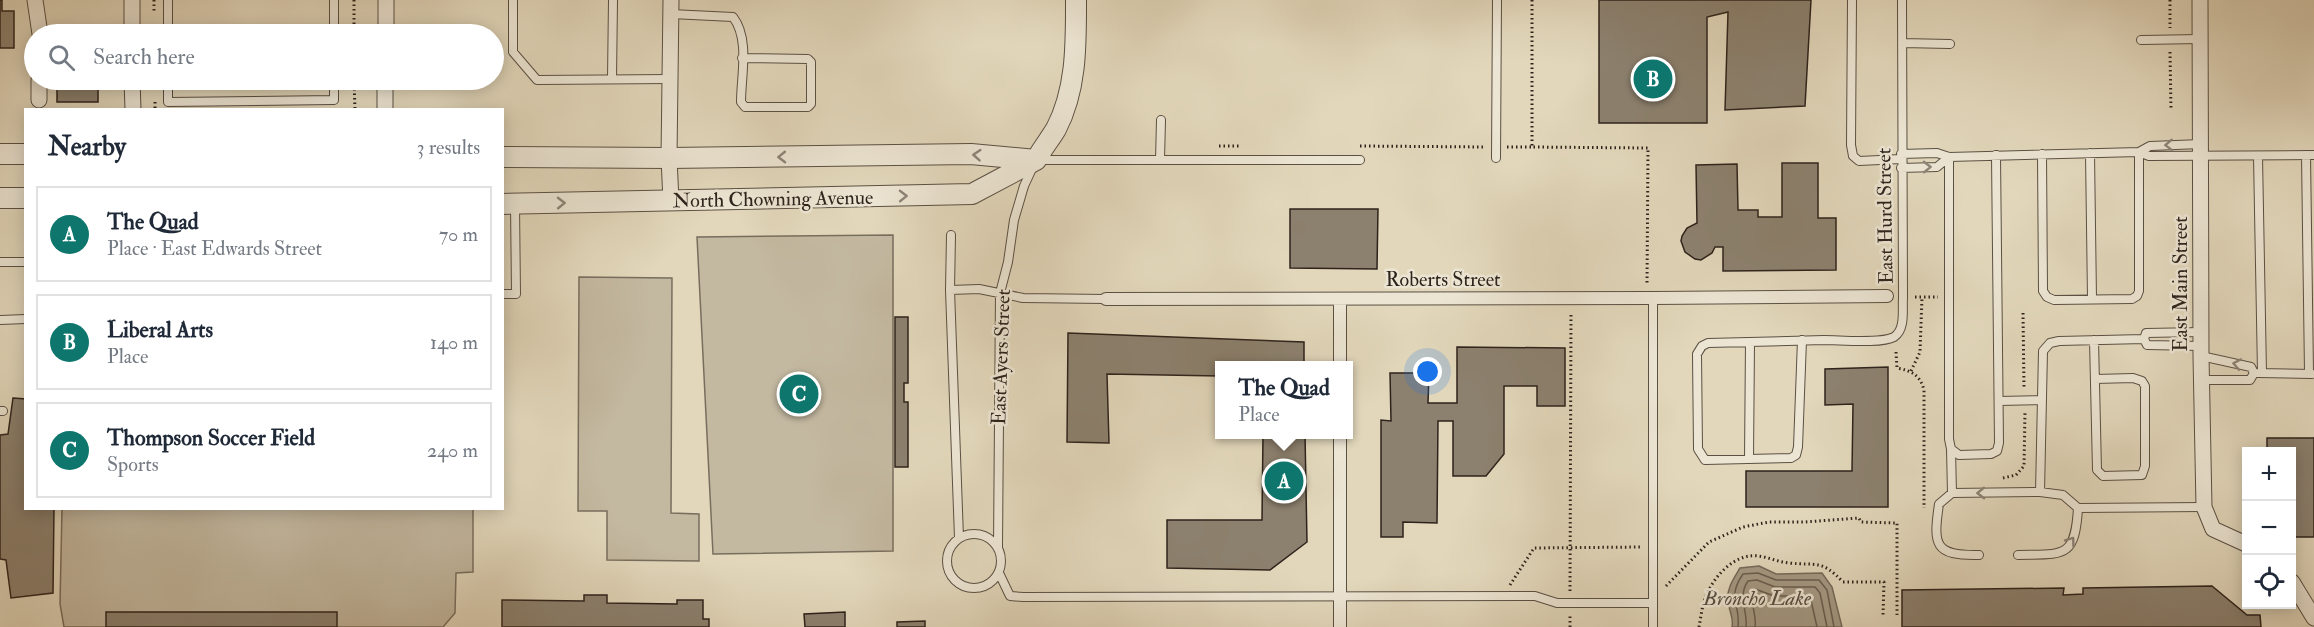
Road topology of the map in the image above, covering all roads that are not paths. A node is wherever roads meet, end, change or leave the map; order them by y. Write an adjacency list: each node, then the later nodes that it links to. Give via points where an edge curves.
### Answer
1 (35, 0): 14 (street)
2 (132, 0): 15 (street)
3 (168, 0): 16 (lane)
4 (334, 0): 17 (lane)
5 (386, 0): 18 (street)
6 (513, 0): 24 (lane, via 513,52 537,80)
7 (613, 0): 24 (lane)
8 (1076, 0): 48 (street, East Ayers Street, via 1074,70 1067,101)
9 (1497, 0): 47 (lane)
10 (1852, 0): 51 (lane, via 1853,156 1859,161)
11 (1902, 0): 21 (lane, East Hurd Street)
12 (2200, 0): 19 (street, East Main Street)
13 (671, 7): 23 (lane, via 733,17 740,26); 25 (street)
14 (39, 24)
15 (132, 24)
16 (168, 24)
17 (334, 24)
18 (386, 24)
19 (2200, 39): 20 (lane); 35 (street, East Main Street)
20 (2141, 40)
21 (1902, 43): 22 (lane); 51 (lane, East Hurd Street)
22 (1950, 44)
23 (742, 58): 23 (lane, via 741,102 745,107 811,104 808,59)
24 (612, 79): 25 (lane)
25 (670, 79): 46 (street)
26 (39, 90): 31 (street)
27 (132, 90): 32 (street)
28 (168, 90): 29 (lane, via 168,102 334,100)
29 (334, 90)
30 (385, 90): 33 (street)
31 (39, 100)
32 (133, 108)
33 (385, 108)
34 (1161, 120): 49 (lane)
35 (2201, 150): 36 (lane, via 2149,156); 36 (lane, one-way to 36, via 2150,146); 43 (lane); 73 (street, East Main Street)
36 (2139, 152): 37 (lane); 66 (lane, via 2139,291 2132,299)
37 (2090, 153): 40 (lane); 66 (lane)
38 (0, 154): 39 (street)
39 (24, 154)
40 (2042, 154): 41 (lane); 66 (lane, via 2043,291 2054,300)
41 (1996, 155): 45 (lane); 80 (lane)
42 (2310, 155): 43 (lane); 76 (lane)
43 (2258, 156): 75 (lane)
44 (504, 157): 46 (street, North Chowning Avenue)
45 (1949, 157): 51 (lane, via 1937,153); 51 (lane, one-way to 45, via 1937,167); 82 (lane)
46 (669, 158): 48 (street, North Chowning Avenue, one-way to 46, via 971,154); 54 (street)
47 (1497, 158)
48 (1036, 160): 49 (lane, North Chowning Avenue); 54 (street, North Chowning Avenue, one-way to 48, via 972,194); 60 (lane, East Ayers Street, via 1014,220)
49 (1160, 160): 50 (lane, North Chowning Avenue)
50 (1360, 160)
51 (1900, 160): 70 (lane, East Hurd Street, via 1903,298 1899,331 1893,337 1878,340)
52 (0, 198): 53 (street)
53 (24, 198)
54 (672, 201): 55 (street, North Chowning Avenue, one-way to 54)
55 (509, 204): 61 (lane, via 516,294)
56 (951, 235): 59 (lane)
57 (0, 262): 58 (lane)
58 (24, 262)
59 (950, 290): 60 (lane, Roberts Street); 88 (lane)
60 (1000, 293): 64 (lane, Roberts Street, via 1023,298); 90 (lane, East Ayers Street)
61 (504, 294)
62 (1887, 296): 63 (street, Roberts Street)
63 (1650, 298): 65 (street, Roberts Street); 96 (lane)
64 (1106, 299): 65 (street, Roberts Street)
65 (1340, 299): 74 (street)
66 (2092, 299)
67 (24, 319): 68 (lane)
68 (0, 320)
69 (2144, 339): 71 (lane); 73 (lane, via 2147,345); 73 (lane, via 2146,333)
70 (1802, 340): 72 (lane); 83 (lane, via 1796,455)
71 (2094, 340): 77 (lane); 79 (lane, via 2059,341 2043,351)
72 (1750, 342): 83 (lane); 83 (lane, via 1708,343 1697,354 1698,449 1705,460)
73 (2201, 344): 75 (lane, one-way to 73); 78 (street, East Main Street)
74 (1340, 361)
75 (2258, 373): 76 (lane); 78 (lane, via 2250,380)
76 (2312, 374)
77 (2095, 379): 77 (lane, via 2097,470 2103,476 2142,475 2145,386 2133,378)
78 (2201, 380): 86 (street, East Main Street)
79 (2042, 400): 80 (lane); 84 (lane)
80 (1999, 401): 82 (lane, via 1997,451 1959,455)
81 (1340, 439): 95 (street)
82 (1951, 449): 85 (lane)
83 (1749, 459)
84 (2040, 492): 85 (lane, one-way to 85); 87 (lane, via 2063,495)
85 (1952, 493): 91 (lane, via 1939,504 1936,537 1948,553)
86 (2204, 507): 87 (lane); 89 (street, East Main Street, via 2213,529)
87 (2078, 508): 92 (lane, one-way to 87, via 2057,554 2070,546 2077,534)
88 (959, 538): 90 (lane, via 985,536); 93 (lane, via 952,545 947,562 960,585 977,588)
89 (2242, 542)
90 (998, 548): 93 (lane)
91 (1979, 555)
92 (2018, 555)
93 (999, 573): 95 (lane, via 1010,596 1023,597)
94 (2296, 589): 97 (street)
95 (1340, 597): 96 (lane, via 1535,596 1557,603); 98 (street)
96 (1653, 603): 99 (lane)
97 (2314, 618)
98 (1340, 627)
99 (1653, 627)

